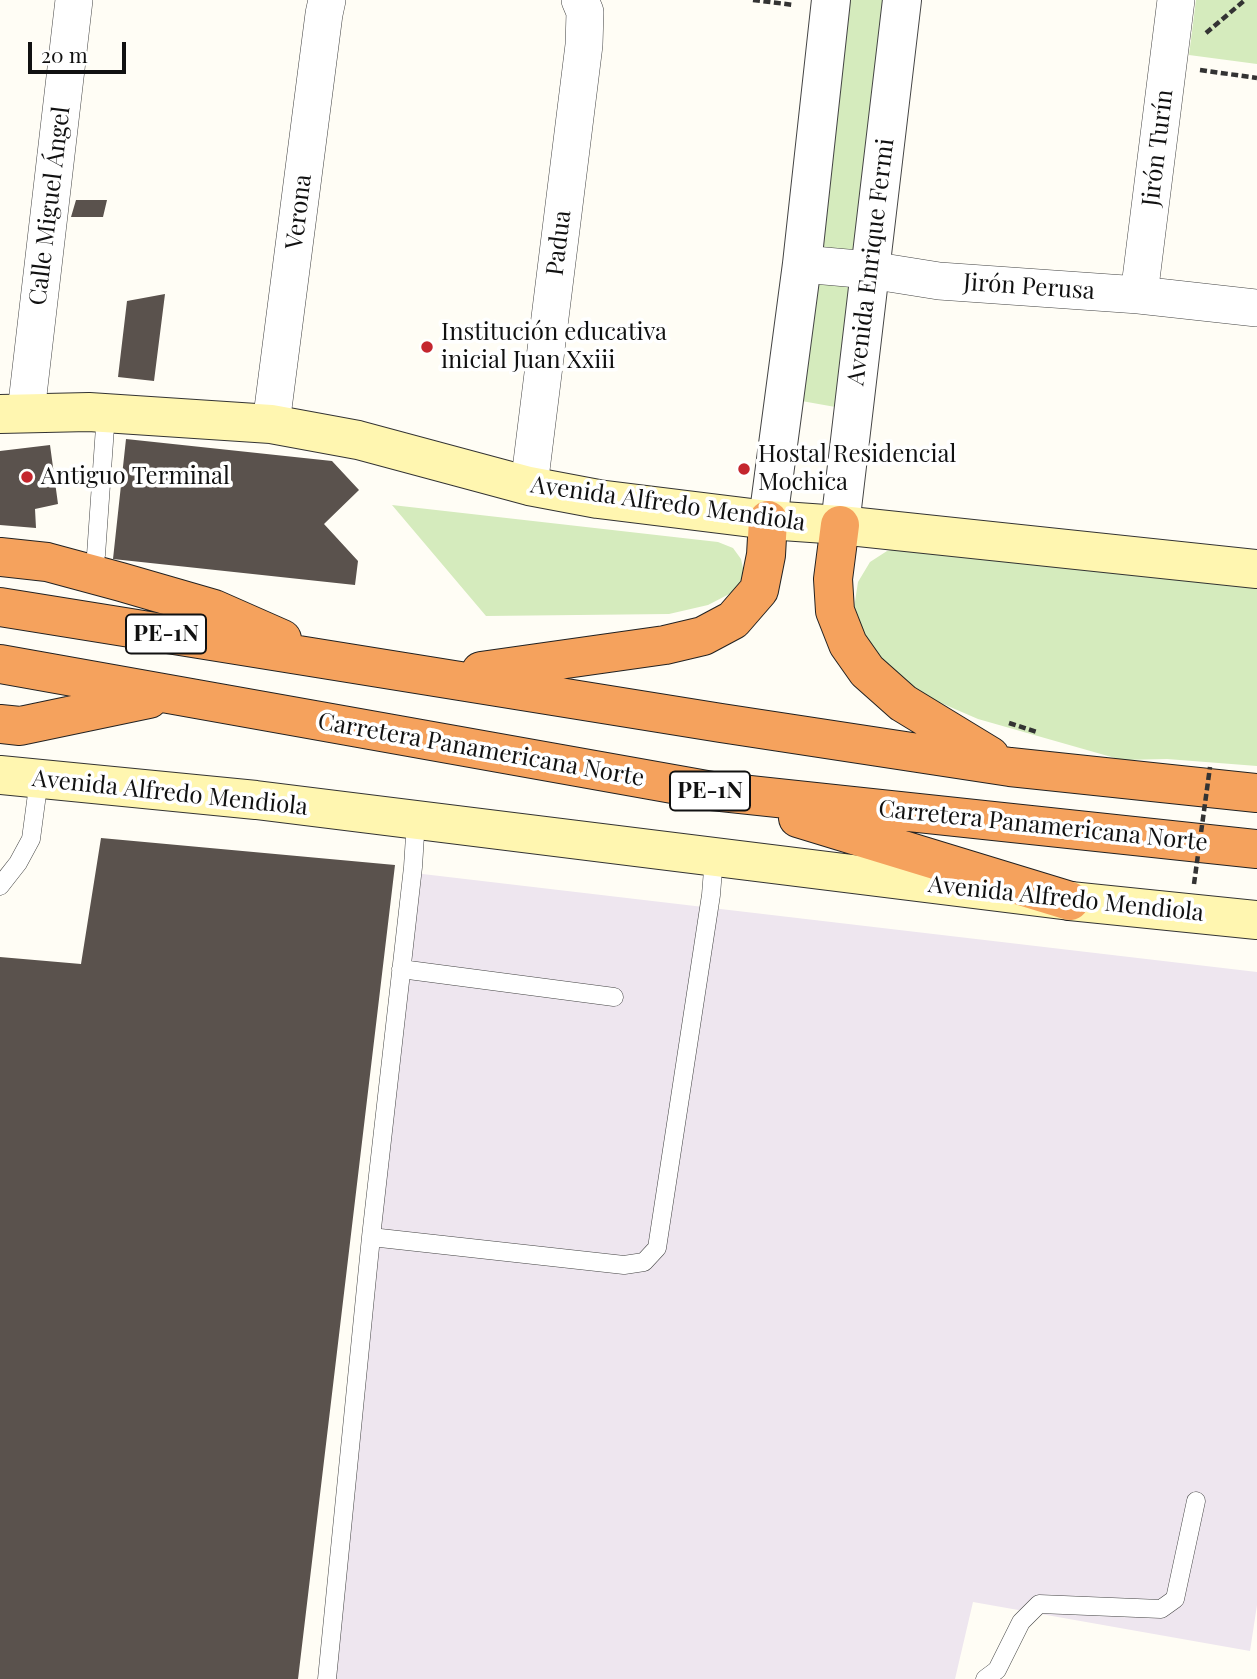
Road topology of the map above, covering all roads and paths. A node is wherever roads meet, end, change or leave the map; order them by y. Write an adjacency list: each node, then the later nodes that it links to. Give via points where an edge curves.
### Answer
1 (74, 0): 13 (street, Calle Miguel Ángel)
2 (327, 0): 15 (street, Verona)
3 (580, 0): 16 (street, Padua, via 585,12 584,46)
4 (831, 0): 9 (street)
5 (902, 0): 10 (street, Avenida Enrique Fermi)
6 (1176, 0): 7 (street, Jirón Turín)
7 (1168, 66): 8 (path); 11 (street, Jirón Turín)
8 (1257, 78)
9 (802, 264): 10 (street, Jirón Perusa); 17 (street)
10 (870, 270): 11 (street, Jirón Perusa, via 939,281); 18 (street, Avenida Enrique Fermi)
11 (1139, 295): 12 (street, Jirón Perusa)
12 (1257, 307)
13 (13, 413): 14 (main road, Avenida Alfredo Mendiola)
14 (106, 413): 15 (main road, Avenida Alfredo Mendiola); 19 (lane)
15 (271, 424): 16 (main road, Avenida Alfredo Mendiola, via 358,440)
16 (529, 486): 17 (main road, Avenida Alfredo Mendiola)
17 (768, 520): 18 (main road, Avenida Alfredo Mendiola); 25 (highway, via 759,590 733,620 703,636)
18 (840, 525): 21 (main road, Avenida Alfredo Mendiola); 30 (highway, via 833,579 835,611 848,644 867,671 902,703)
19 (96, 555)
20 (0, 557): 23 (highway, via 47,562 214,609)
21 (1257, 569)
22 (0, 607): 23 (highway, PE-1N)
23 (332, 661): 25 (highway, PE-1N)
24 (0, 664): 26 (highway, Carretera Panamericana Norte / PE-1N)
25 (438, 676): 30 (highway, PE-1N)
26 (168, 695): 28 (highway, via 20,726); 34 (highway, Carretera Panamericana Norte / PE-1N)
27 (1002, 721): 29 (path)
28 (0, 724)
29 (1039, 733)
30 (1010, 767): 35 (highway, PE-1N)
31 (1210, 767): 39 (path, bridge)
32 (0, 775): 33 (main road, Avenida Alfredo Mendiola)
33 (40, 779): 36 (main road, Avenida Alfredo Mendiola); 40 (lane, via 31,839)
34 (712, 791): 37 (highway, Carretera Panamericana Norte / PE-1N); 41 (highway)
35 (1257, 793)
36 (416, 820): 38 (main road, Avenida Alfredo Mendiola); 43 (lane)
37 (1257, 849)
38 (714, 857): 41 (main road, Avenida Alfredo Mendiola); 45 (lane, via 657,1248 644,1262 624,1265)
39 (1194, 884)
40 (0, 886)
41 (1070, 901): 42 (main road, Avenida Alfredo Mendiola)
42 (1257, 920)
43 (401, 969): 44 (lane); 45 (lane)
44 (614, 997)
45 (371, 1237): 47 (lane)
46 (1196, 1501): 48 (lane, via 1175,1599 1161,1609 1039,1604 1021,1622 997,1670)
47 (327, 1679)
48 (985, 1679)

